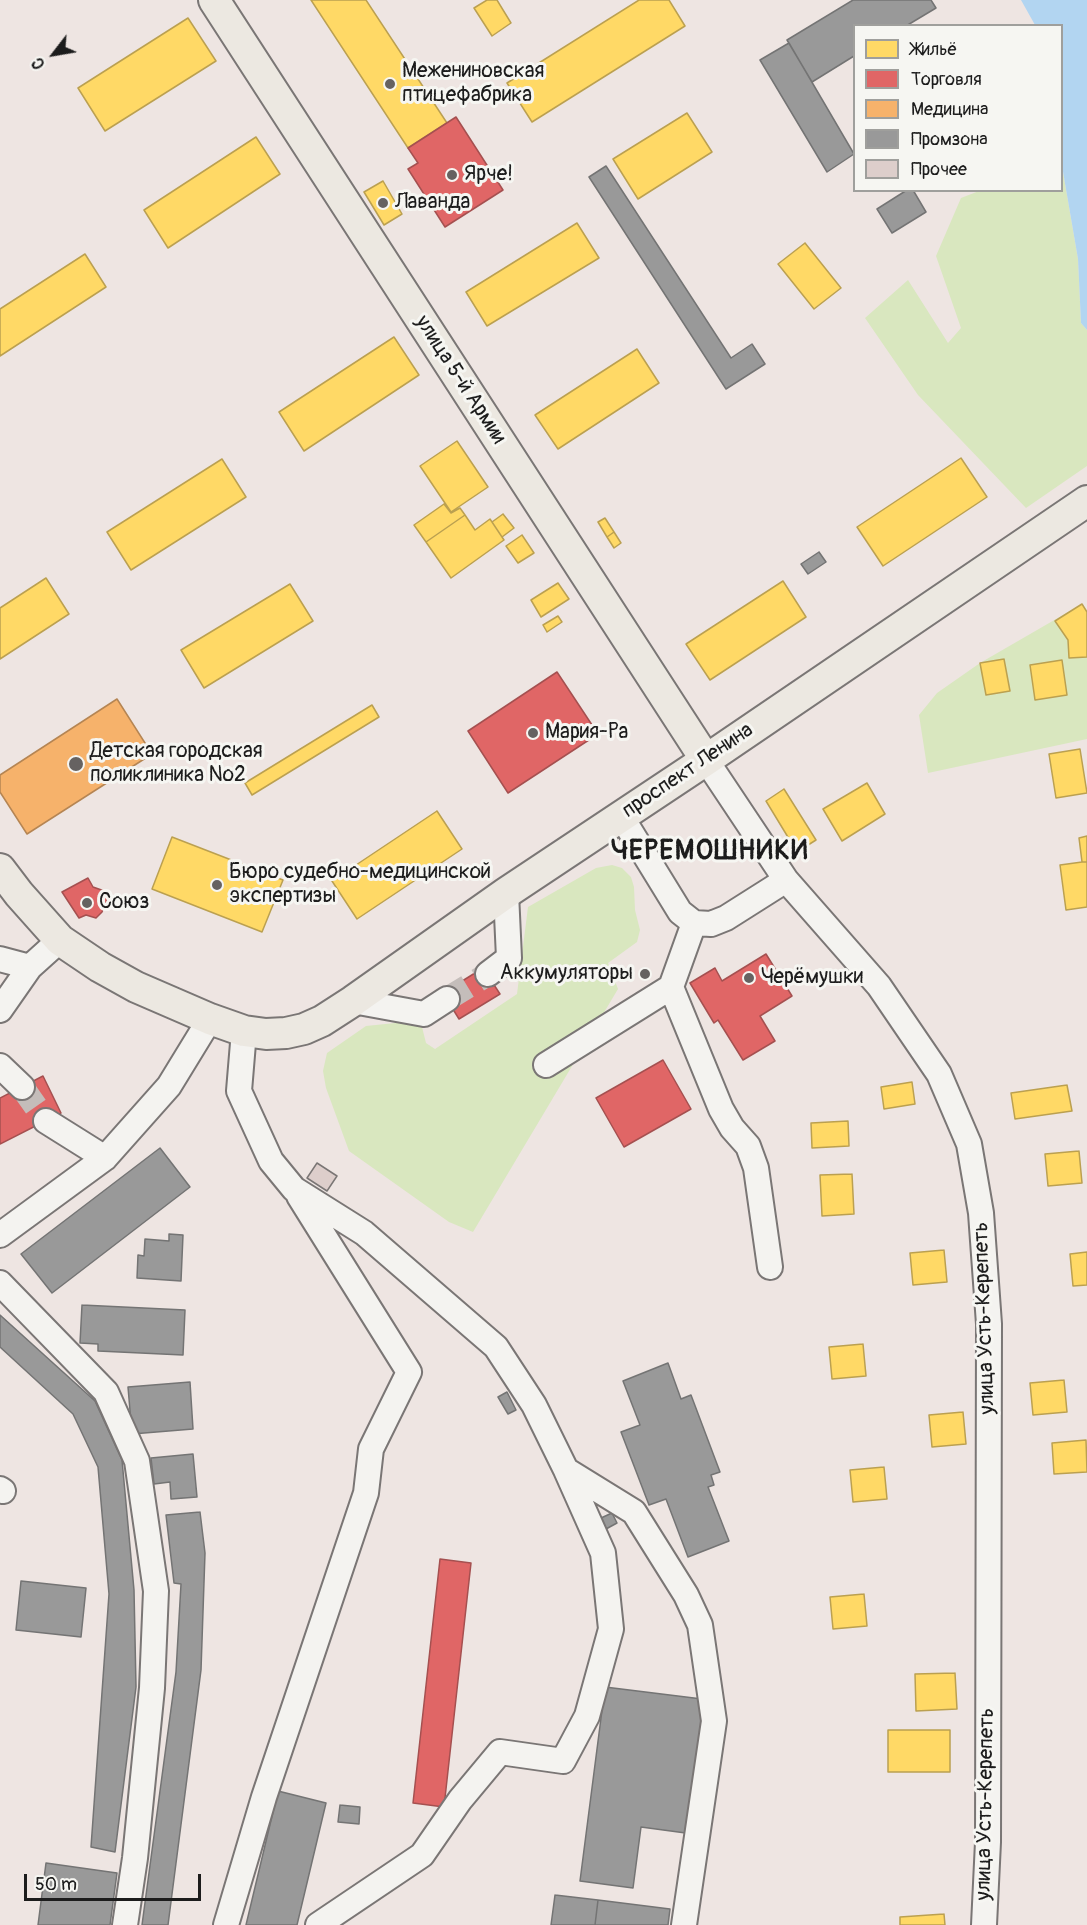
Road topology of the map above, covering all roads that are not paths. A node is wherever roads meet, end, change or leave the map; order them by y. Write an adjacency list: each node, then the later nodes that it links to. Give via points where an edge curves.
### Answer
1 (214, 0): 3 (main road, улица 5-й Армии)
2 (1085, 508): 3 (main road, проспект Ленина)
3 (706, 760): 4 (main road, проспект Ленина); 6 (street, улица Усть-Керепеть)
4 (621, 816): 7 (main road, проспект Ленина); 8 (street, via 680,912)
5 (0, 869): 9 (main road, проспект Ленина)
6 (786, 880): 8 (street, via 726,918 711,924); 33 (street, улица Усть-Керепеть, via 885,996 939,1074 969,1144 981,1213 989,1324 988,1842)
7 (506, 893): 12 (street, via 510,958); 15 (main road, проспект Ленина)
8 (694, 923): 13 (street)
9 (60, 940): 11 (street); 17 (main road, проспект Ленина, via 136,987)
10 (0, 959): 11 (street)
11 (30, 967): 16 (street)
12 (488, 974)
13 (671, 987): 19 (street); 26 (street, via 721,1109 748,1146 756,1168)
14 (447, 999): 15 (street, via 424,1014)
15 (353, 1001): 18 (main road, проспект Ленина, via 304,1029 266,1034)
16 (0, 1010)
17 (210, 1019): 18 (main road, проспект Ленина); 23 (street, via 169,1086)
18 (244, 1031): 24 (street, via 239,1091 271,1161)
19 (546, 1065)
20 (0, 1066): 21 (street)
21 (22, 1087)
22 (45, 1121): 23 (street)
23 (105, 1158): 25 (street)
24 (294, 1189): 28 (street, via 364,1233 496,1347 534,1405); 30 (street, via 409,1372 370,1449 366,1493 264,1797)
25 (0, 1235)
26 (770, 1268)
27 (0, 1283): 29 (street, via 106,1392 137,1461 156,1591 152,1688)
28 (566, 1470): 31 (street, via 603,1553 610,1629 587,1716 563,1761 500,1752 422,1855); 32 (street, via 634,1512 686,1595 700,1625 714,1721)
29 (125, 1925)
30 (226, 1925)
31 (318, 1925)
32 (684, 1925)
33 (984, 1925)

